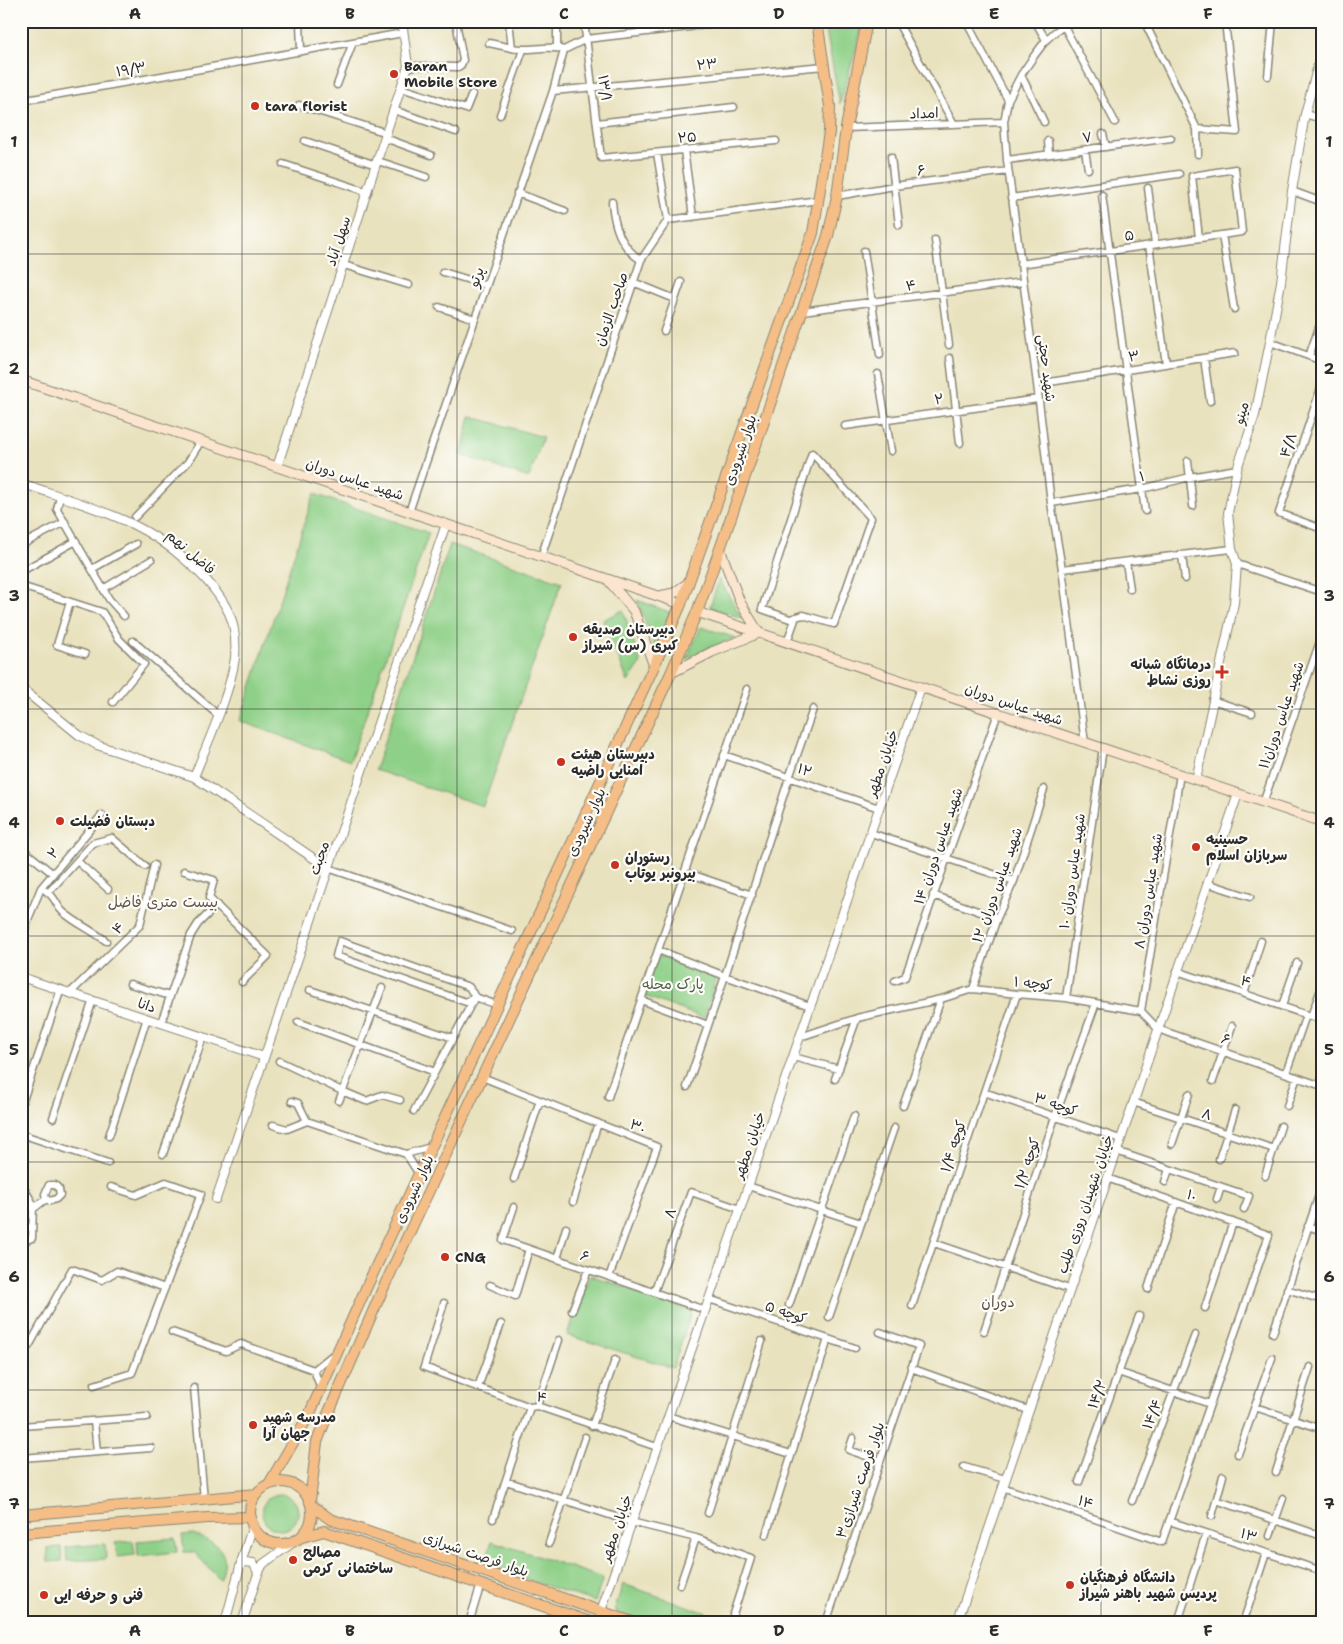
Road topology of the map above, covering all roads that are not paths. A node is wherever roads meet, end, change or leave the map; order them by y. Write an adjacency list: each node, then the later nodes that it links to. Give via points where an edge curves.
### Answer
1 (300, 21): 27 (street)
2 (402, 21): 18 (street, سهل آباد)
3 (510, 21): 23 (street)
4 (557, 21): 24 (street, پرتو)
5 (584, 21): 19 (street, ۱۳/۱)
6 (741, 21): 19 (street)
7 (817, 21): 29 (main road, بلوار شیرودی)
8 (867, 21): 50 (main road, بلوار شیرودی)
9 (897, 21): 49 (street)
10 (966, 21): 37 (street)
11 (1036, 21): 20 (street)
12 (1074, 21): 16 (street, شهید حجتی)
13 (1144, 21): 51 (street)
14 (1225, 21): 51 (street, via 1237,132)
15 (1273, 21): 31 (street)
16 (1064, 26): 20 (street, شهید حجتی); 47 (street)
17 (457, 27): 28 (street, via 463,60 461,65)
18 (403, 33): 21 (street, ۱۹/۳); 28 (street, سهل آباد)
19 (586, 39): 24 (street); 33 (street, ۱۳/۱)
20 (1046, 40): 30 (street, شهید حجتی)
21 (354, 42): 27 (street, ۱۹/۳); 32 (street)
22 (489, 43): 23 (street)
23 (512, 48): 25 (street)
24 (561, 49): 25 (street); 35 (street, پرتو)
25 (522, 50): 43 (street)
26 (1322, 50): 42 (street, مینو)
27 (301, 51): 38 (street, ۱۹/۳)
28 (408, 66): 34 (street, سهل آباد)
29 (824, 66): 33 (street, ۲۳); 83 (main road, بلوار شیرودی, via 830,106)
30 (1021, 75): 37 (street, شهید حجتی); 46 (street)
31 (1268, 76)
32 (337, 85)
33 (592, 87): 35 (street, ۲۳); 48 (street, ۱۳/۱)
34 (400, 88): 36 (street, via 466,109); 41 (street, سهل آباد)
35 (553, 91): 79 (street, پرتو)
36 (472, 94)
37 (1008, 100): 45 (street, شهید حجتی)
38 (21, 101)
39 (298, 105): 54 (street)
40 (734, 107): 48 (street)
41 (394, 110): 52 (street); 54 (street, سهل آباد)
42 (1305, 114): 44 (street); 77 (street, مینو)
43 (500, 115)
44 (1322, 119)
45 (1004, 122): 49 (street, امداد); 68 (street, شهید حجتی)
46 (1044, 122)
47 (1115, 122)
48 (597, 123): 67 (street, ۱۳/۱)
49 (954, 124): 50 (street, امداد)
50 (846, 128): 81 (main road, بلوار شیرودی)
51 (1197, 129): 65 (street)
52 (456, 132)
53 (1103, 134): 59 (street)
54 (386, 135): 63 (street); 69 (street, سهل آباد)
55 (1171, 138): 59 (street, ۷)
56 (1048, 140): 64 (street)
57 (305, 141): 69 (street)
58 (776, 141): 60 (street, ۲۵)
59 (1106, 147): 61 (street, ۷)
60 (684, 150): 62 (street, ۲۵); 87 (street)
61 (1086, 150): 64 (street, ۷); 71 (street)
62 (657, 153): 67 (street, ۲۵); 88 (street)
63 (431, 154)
64 (1049, 154): 68 (street, ۷)
65 (1198, 154)
66 (891, 157): 75 (street)
67 (601, 158)
68 (1006, 160): 72 (street, شهید حجتی)
69 (377, 163): 74 (street); 78 (street, سهل آباد)
70 (283, 164): 78 (street)
71 (1088, 169)
72 (1008, 171): 75 (street, ۶); 82 (street, شهید حجتی)
73 (1179, 174): 82 (street)
74 (426, 177)
75 (894, 186): 81 (street, ۶); 89 (street)
76 (1148, 188): 93 (street)
77 (1292, 191): 85 (street); 114 (street, مینو)
78 (368, 192): 98 (street, سهل آباد)
79 (518, 193): 86 (street); 104 (street, پرتو)
80 (1102, 195): 95 (street)
81 (837, 196): 110 (main road, بلوار شیرودی, via 828,236)
82 (1011, 198): 97 (street, شهید حجتی)
83 (819, 200): 87 (street); 117 (main road, بلوار شیرودی, via 813,233)
84 (612, 202): 96 (street, via 620,239 631,254)
85 (1322, 202)
86 (565, 211)
87 (693, 216): 88 (street)
88 (668, 220): 96 (street, صاحب الزمان)
89 (899, 225)
90 (1222, 235): 91 (street, ۵); 91 (street, ۵, via 1242,232 1235,170 1192,176); 109 (street)
91 (1199, 238): 93 (street, ۵)
92 (935, 240): 105 (street)
93 (1152, 245): 95 (street, ۵); 124 (street)
94 (864, 251): 107 (street)
95 (1110, 251): 97 (street, ۵); 125 (street)
96 (641, 260): 100 (street, صاحب الزمان)
97 (1020, 264): 102 (street, شهید حجتی)
98 (344, 265): 103 (street); 139 (street, سهل آباد)
99 (443, 272): 104 (street)
100 (634, 282): 106 (street); 159 (street, صاحب الزمان)
101 (681, 282): 106 (street)
102 (1023, 282): 105 (street, ۴); 128 (street, شهید حجتی)
103 (409, 285)
104 (486, 285): 111 (street, پرتو)
105 (942, 293): 107 (street, ۴); 115 (street)
106 (675, 299): 113 (street)
107 (872, 303): 110 (street, ۴); 118 (street)
108 (438, 307): 111 (street)
109 (1234, 309)
110 (802, 312): 122 (main road, بلوار شیرودی)
111 (474, 319): 148 (street, پرتو)
112 (1322, 319): 119 (street)
113 (664, 331)
114 (1270, 342): 119 (street); 140 (street, مینو, via 1255,415)
115 (949, 345)
116 (1235, 353): 121 (street, ۳)
117 (771, 354): 122 (main road); 168 (main road, بلوار شیرودی)
118 (880, 355)
119 (1309, 356): 123 (street)
120 (950, 358): 132 (street)
121 (1204, 358): 124 (street, ۳); 131 (street)
122 (786, 359): 156 (main road, بلوار شیرودی)
123 (1322, 361)
124 (1166, 364): 125 (street, ۳)
125 (1126, 370): 128 (street, ۳); 143 (street)
126 (878, 374): 133 (street)
127 (21, 380): 135 (main road, شهید عباس دوران)
128 (1037, 384): 130 (street, شهید حجتی)
129 (1322, 385): 152 (street, ۴/۸, via 1279,513)
130 (1038, 398): 132 (street, ۲); 145 (street, شهید حجتی)
131 (1210, 402)
132 (956, 410): 133 (street, ۲); 136 (street)
133 (886, 420): 134 (street, ۲); 137 (street)
134 (845, 426)
135 (201, 441): 139 (main road, شهید عباس دوران); 149 (street, via 188,462)
136 (960, 443)
137 (891, 451)
138 (1188, 460): 141 (street)
139 (277, 467): 148 (main road, شهید عباس دوران)
140 (1237, 469): 141 (street, ۱); 157 (street, مینو, via 1228,513)
141 (1190, 477): 143 (street, ۱); 146 (street)
142 (21, 483): 144 (street, فاضل نهم)
143 (1142, 489): 145 (street, ۱); 147 (street)
144 (60, 497): 150 (street, via 58,509); 195 (street, فاضل نهم, via 109,514 149,534 193,567 217,593 230,614 235,636 235,658)
145 (1051, 503): 164 (street, شهید حجتی)
146 (1193, 506)
147 (1145, 511)
148 (409, 512): 151 (main road, شهید عباس دوران)
149 (135, 517)
150 (65, 522): 153 (street); 154 (street)
151 (446, 524): 159 (main road, شهید عباس دوران); 218 (street, محبت)
152 (1322, 529)
153 (76, 542): 163 (street); 165 (street)
154 (25, 543)
155 (136, 544): 163 (street)
156 (720, 548): 176 (main road, بلوار شیرودی); 179 (main road, via 740,602)
157 (1232, 550): 158 (street); 162 (street, مینو)
158 (1182, 555): 161 (street); 167 (street)
159 (541, 557): 166 (main road, شهید عباس دوران)
160 (151, 560): 170 (street)
161 (1126, 562): 164 (street); 171 (street)
162 (1237, 564): 172 (street); 190 (street, مینو, via 1234,603)
163 (92, 569): 170 (street)
164 (1062, 569): 196 (street, شهید حجتی)
165 (22, 571)
166 (608, 580): 173 (main road, شهید عباس دوران); 185 (main road, via 634,611)
167 (1185, 580)
168 (688, 583): 173 (main road, via 674,593); 175 (main road, بلوار شیرودی)
169 (21, 586): 174 (street)
170 (103, 589): 177 (street)
171 (1130, 589)
172 (1322, 592)
173 (658, 596): 175 (main road, شهید عباس دوران)
174 (70, 602): 184 (street, via 57,645); 191 (street, via 102,612 119,639 144,664)
175 (681, 604): 185 (main road, بلوار شیرودی)
176 (697, 612): 179 (main road, شهید عباس دوران); 186 (main road, بلوار شیرودی)
177 (124, 616)
178 (796, 617): 178 (street, via 803,615 834,624 871,518 812,453 762,609 790,619); 182 (street)
179 (758, 633): 182 (main road, شهید عباس دوران); 186 (main road)
180 (1322, 636): 183 (street, شهید عباس دوران۱۱)
181 (133, 641): 195 (street)
182 (787, 642): 187 (main road, شهید عباس دوران)
183 (1320, 649): 205 (street, شهید عباس دوران۱۱)
184 (85, 654)
185 (654, 666): 211 (main road, بلوار شیرودی)
186 (671, 673): 213 (main road, بلوار شیرودی)
187 (922, 687): 193 (main road, شهید عباس دوران); 206 (street, خیابان مطهر)
188 (21, 688): 200 (street, via 79,735 97,745)
189 (747, 689): 198 (street)
190 (1212, 700): 194 (street); 202 (street, مینو)
191 (113, 702)
192 (813, 709): 201 (street)
193 (998, 713): 196 (main road, شهید عباس دوران); 212 (street, شهید عباس دوران ۱۴)
194 (1252, 713)
195 (218, 715): 200 (street, فاضل نهم)
196 (1085, 742): 197 (main road, شهید عباس دوران)
197 (1103, 748): 199 (main road, شهید عباس دوران); 255 (street, شهید عباس دوران ۱۰)
198 (724, 754): 201 (street, ۱۲); 220 (street)
199 (1180, 774): 202 (main road, شهید عباس دوران); 264 (street, شهید عباس دوران ۸)
200 (194, 777): 218 (street)
201 (788, 778): 206 (street, ۱۲); 228 (street)
202 (1196, 780): 204 (main road, شهید عباس دوران)
203 (1044, 789): 223 (street, شهید عباس دوران ۱۲)
204 (1238, 794): 205 (main road, شهید عباس دوران); 224 (street, خیابان شهیدان روزی طلب)
205 (1264, 802): 208 (main road, شهید عباس دوران)
206 (879, 808): 209 (street, خیابان مطهر)
207 (102, 815): 221 (street, ۲)
208 (1322, 822)
209 (871, 833): 212 (street); 261 (street, خیابان مطهر)
210 (21, 848): 221 (street)
211 (568, 852): 213 (main road, via 574,858); 217 (main road, بلوار شیرودی)
212 (946, 858): 223 (street); 229 (street, شهید عباس دوران ۱۴)
213 (584, 859): 222 (main road, بلوار شیرودی)
214 (77, 861): 215 (street, via 93,843 112,838); 226 (street); 227 (street)
215 (145, 866)
216 (154, 866): 249 (street, ۴, via 140,925)
217 (561, 866): 222 (main road, via 570,866); 260 (main road, بلوار شیرودی)
218 (328, 868): 233 (street); 279 (street, محبت)
219 (184, 871): 231 (street, via 214,880 209,898)
220 (685, 872): 228 (street); 237 (street)
221 (52, 873): 225 (street, ۲)
222 (578, 873): 285 (main road, بلوار شیرودی)
223 (1014, 881): 232 (street, شهید عباس دوران ۱۲)
224 (1207, 883): 230 (street); 239 (street, خیابان شهیدان روزی طلب)
225 (40, 888): 227 (street); 234 (street, ۲)
226 (108, 889)
227 (48, 893): 235 (street, via 54,897 60,910)
228 (752, 895): 240 (street)
229 (933, 895): 232 (street); 242 (street, شهید عباس دوران ۱۴, via 905,976)
230 (1250, 897)
231 (217, 906): 243 (street, via 268,956); 253 (street, via 191,935)
232 (997, 918): 247 (street, شهید عباس دوران ۱۲)
233 (512, 931)
234 (21, 941)
235 (106, 941)
236 (1261, 941): 252 (street)
237 (658, 950): 240 (street); 258 (street)
238 (1297, 963): 262 (street)
239 (1177, 971): 252 (street, ۴); 273 (street, خیابان شهیدان روزی طلب)
240 (725, 976): 261 (street); 271 (street)
241 (21, 977): 246 (street, دانا)
242 (896, 981)
243 (242, 982)
244 (130, 984): 253 (street)
245 (382, 988): 263 (street)
246 (61, 989): 249 (street, دانا); 300 (street)
247 (973, 989): 251 (street, کوچه ۱); 256 (street, کوچه ۱)
248 (310, 990): 263 (street)
249 (71, 992): 257 (street, دانا)
250 (1320, 992): 265 (street)
251 (1017, 994): 255 (street, کوچه ۱); 292 (street, کوچه ۱/۴)
252 (1244, 994): 262 (street, ۴)
253 (170, 996): 270 (street)
254 (475, 997): 254 (street, via 469,986 340,941 336,956 466,1002); 260 (street); 276 (street)
255 (1066, 998): 259 (street, کوچه ۱)
256 (941, 999): 267 (street, کوچه ۱); 301 (street)
257 (93, 1000): 266 (street, دانا); 307 (street)
258 (641, 1000): 271 (street); 294 (street)
259 (1096, 1003): 264 (street, کوچه ۱); 306 (street, کوچه ۱/۲)
260 (497, 1005): 319 (main road, بلوار شیرودی)
261 (810, 1006): 274 (street, خیابان مطهر)
262 (1282, 1006): 265 (street, ۴)
263 (373, 1011): 276 (street); 277 (street)
264 (1141, 1011): 273 (street)
265 (1309, 1015): 268 (street); 284 (street)
266 (147, 1018): 270 (street, دانا); 316 (street)
267 (857, 1018): 274 (street, کوچه ۱); 282 (street)
268 (1322, 1020)
269 (298, 1022): 277 (street)
270 (161, 1023): 275 (street, دانا)
271 (708, 1025): 290 (street)
272 (1232, 1026): 278 (street)
273 (1158, 1029): 278 (street, ۶); 299 (street, خیابان شهیدان روزی طلب)
274 (800, 1036): 280 (street, خیابان مطهر)
275 (203, 1037): 279 (street, دانا); 322 (street)
276 (453, 1038): 283 (street)
277 (360, 1044): 283 (street); 291 (street)
278 (1223, 1051): 284 (street, ۶); 288 (street)
279 (264, 1057): 338 (street, محبت)
280 (793, 1057): 282 (street); 333 (street, خیابان مطهر)
281 (279, 1061): 291 (street)
282 (839, 1070): 287 (street)
283 (435, 1072): 304 (street)
284 (1286, 1073): 286 (street)
285 (482, 1076): 296 (street, ۳۰); 435 (main road, بلوار شیرودی, via 325,1420 317,1442)
286 (1298, 1077): 289 (street); 302 (street)
287 (836, 1079)
288 (1213, 1080)
289 (1322, 1086)
290 (687, 1087)
291 (342, 1091): 295 (street, via 366,1101 382,1095); 298 (street)
292 (984, 1092): 306 (street, کوچه ۳); 355 (street, کوچه ۱/۴)
293 (1189, 1094): 308 (street)
294 (608, 1097)
295 (400, 1100)
296 (540, 1100): 310 (street, ۳۰); 330 (street)
297 (292, 1101): 309 (street, via 298,1103)
298 (339, 1101)
299 (1133, 1102): 308 (street, ۸); 317 (street, خیابان شهیدان روزی طلب)
300 (21, 1106)
301 (904, 1106)
302 (1287, 1106)
303 (1235, 1110): 315 (street)
304 (414, 1111)
305 (854, 1116): 346 (street)
306 (1055, 1117): 317 (street, کوچه ۳); 358 (street, کوچه ۱/۲)
307 (53, 1118)
308 (1181, 1118): 315 (street, ۸); 318 (street)
309 (307, 1121): 311 (street, via 287,1129); 323 (street)
310 (598, 1123): 340 (street); 360 (street, ۳۰, via 657,1147)
311 (273, 1125)
312 (1281, 1126): 320 (street)
313 (894, 1128): 348 (street)
314 (21, 1134): 325 (street)
315 (1228, 1134): 320 (street, ۸); 324 (street)
316 (109, 1136)
317 (1120, 1139): 321 (street, خیابان شهیدان روزی طلب)
318 (1172, 1144)
319 (431, 1147): 323 (street); 327 (main road, بلوار شیرودی)
320 (1274, 1149): 328 (street)
321 (1116, 1151): 326 (street); 329 (street, خیابان شهیدان روزی طلب)
322 (163, 1154)
323 (406, 1154): 327 (street)
324 (1219, 1159)
325 (108, 1163)
326 (1170, 1169): 331 (street); 336 (street)
327 (419, 1174): 388 (main road, بلوار شیرودی)
328 (1265, 1176)
329 (1107, 1178): 341 (street, ۱۰); 363 (street, خیابان شهیدان روزی طلب)
330 (514, 1179)
331 (1165, 1182)
332 (21, 1183): 343 (street)
333 (748, 1186): 344 (street, خیابان مطهر); 346 (street)
334 (1322, 1186): 350 (street)
335 (111, 1187): 362 (street, via 136,1195 166,1182 200,1194)
336 (1221, 1187): 339 (street); 345 (street, via 1249,1196)
337 (46, 1199): 343 (street)
338 (216, 1199)
339 (1216, 1199)
340 (572, 1202)
341 (1176, 1202): 347 (street, ۱۰); 364 (street)
342 (514, 1207): 356 (street, ۶, via 504,1240)
343 (33, 1209): 349 (street)
344 (740, 1209): 366 (street, ۸, via 691,1192); 367 (street, خیابان مطهر)
345 (1244, 1209)
346 (821, 1210): 348 (street); 370 (street)
347 (1233, 1222): 372 (street); 400 (street, ۱۰, via 1270,1235)
348 (862, 1223): 376 (street)
349 (32, 1226): 352 (street); 354 (street, via 32,1238)
350 (1308, 1226): 353 (street); 365 (street)
351 (566, 1228): 357 (street)
352 (21, 1231)
353 (1322, 1231)
354 (21, 1242)
355 (934, 1243): 358 (street); 371 (street, کوچه ۱/۴)
356 (529, 1250): 357 (street, ۶); 361 (street, via 515,1296)
357 (557, 1259): 359 (street, ۶)
358 (1006, 1267): 363 (street); 378 (street, کوچه ۱/۲)
359 (588, 1270): 360 (street, ۶); 374 (street)
360 (609, 1277): 366 (street, ۶)
361 (490, 1285)
362 (165, 1288): 387 (street, via 116,1271 102,1280 72,1269 29,1346); 395 (street, via 132,1373)
363 (1070, 1288): 403 (street, خیابان شهیدان روزی طلب)
364 (1148, 1289)
365 (1287, 1289): 368 (street); 381 (street)
366 (654, 1292): 373 (street, ۶)
367 (709, 1299): 373 (street, خیابان مطهر); 383 (street, کوچه ۵)
368 (1322, 1300)
369 (444, 1303): 396 (street, ۴, via 424,1367)
370 (789, 1305)
371 (912, 1306)
372 (1205, 1308)
373 (705, 1310): 404 (street, خیابان مطهر)
374 (572, 1311)
375 (1139, 1316): 394 (street, ۱۴/۲)
376 (829, 1317)
377 (501, 1324): 396 (street)
378 (984, 1331)
379 (172, 1332): 393 (street, via 226,1351 241,1344)
380 (880, 1332): 392 (street, ۳بلوار فرصت شیرازی, via 919,1346)
381 (1273, 1333)
382 (1195, 1336): 399 (street, ۱۴/۴)
383 (828, 1339): 386 (street, کوچه ۵); 417 (street)
384 (559, 1340): 401 (street)
385 (762, 1341): 411 (street)
386 (855, 1348)
387 (21, 1349)
388 (338, 1351): 393 (street); 398 (main road, بلوار شیرودی)
389 (1272, 1358): 402 (street)
390 (615, 1360): 409 (street)
391 (1310, 1367): 406 (street)
392 (911, 1368): 403 (street); 420 (street, ۳بلوار فرصت شیرازی)
393 (314, 1370): 398 (street)
394 (1118, 1372): 399 (street); 425 (street, ۱۴/۲)
395 (94, 1385)
396 (478, 1386): 401 (street, ۴)
397 (194, 1388): 431 (street)
398 (321, 1389): 427 (main road, بلوار شیرودی)
399 (1174, 1392): 400 (street); 432 (street, ۱۴/۴)
400 (1210, 1404): 444 (street)
401 (534, 1407): 409 (street, ۴); 424 (street)
402 (1255, 1407): 406 (street); 418 (street)
403 (1028, 1410): 426 (street, خیابان شهیدان روزی طلب)
404 (668, 1416): 411 (street); 414 (street, خیابان مطهر)
405 (147, 1417): 407 (street)
406 (1293, 1419): 410 (street); 422 (street)
407 (94, 1421): 408 (street); 416 (street)
408 (21, 1426)
409 (592, 1426): 414 (street, ۴)
410 (1322, 1428)
411 (732, 1436): 417 (street); 436 (street)
412 (585, 1437): 434 (street)
413 (853, 1438): 420 (street, via 849,1450)
414 (657, 1447): 443 (street, خیابان مطهر)
415 (151, 1448): 416 (street)
416 (97, 1452): 419 (street)
417 (792, 1454): 447 (street)
418 (1238, 1454)
419 (22, 1458)
420 (880, 1461): 468 (street, ۳بلوار فرصت شیرازی)
421 (964, 1467): 426 (street, ۱۴)
422 (1276, 1472)
423 (1223, 1476): 433 (street)
424 (506, 1481): 434 (street); 440 (street)
425 (1079, 1482)
426 (1004, 1483): 444 (street, ۱۴, via 1162,1542); 469 (street, خیابان شهیدان روزی طلب)
427 (269, 1484): 428 (main road); 435 (main road, via 293,1484 306,1494)
428 (256, 1494): 429 (main road); 441 (main road)
429 (220, 1498): 431 (main road); 439 (main road, via 227,1507)
430 (1284, 1498): 442 (street)
431 (204, 1499): 437 (main road)
432 (1132, 1500)
433 (1216, 1500): 438 (street); 442 (street)
434 (564, 1501): 443 (street); 452 (street)
435 (310, 1503): 451 (main road, via 311,1524); 460 (main road, بلوار فرصت شیرازی, via 330,1519)
436 (708, 1513)
437 (21, 1515)
438 (1212, 1516)
439 (223, 1518): 441 (main road); 445 (main road)
440 (493, 1519)
441 (252, 1521): 451 (main road, via 259,1534 276,1544); 454 (street)
442 (1276, 1521): 448 (street); 449 (street)
443 (631, 1522): 450 (street); 460 (street, خیابان مطهر)
444 (1169, 1522): 446 (street, ۱۳)
445 (21, 1533)
446 (1206, 1534): 453 (street, ۱۳); 470 (street, via 1179,1619)
447 (766, 1535)
448 (1270, 1536)
449 (1322, 1536)
450 (696, 1538): 458 (street); 461 (street, via 751,1558)
451 (298, 1539): 456 (street, via 263,1564); 457 (main road, بلوار فرصت شیرازی, via 324,1531)
452 (549, 1542)
453 (1266, 1553): 455 (street, ۱۳); 471 (street)
454 (241, 1563): 456 (street, via 253,1563); 463 (street)
455 (1322, 1571)
456 (258, 1574): 464 (street)
457 (481, 1584): 462 (main road, بلوار فرصت شیرازی); 465 (street)
458 (680, 1585)
459 (1322, 1602): 472 (street)
460 (601, 1611): 467 (main road, بلوار فرصت شیرازی)
461 (733, 1614)
462 (570, 1619): 466 (main road, بلوار فرصت شیرازی)
463 (226, 1623)
464 (242, 1623)
465 (469, 1623)
466 (593, 1623)
467 (635, 1623)
468 (826, 1623)
469 (957, 1623)
470 (1190, 1623)
471 (1243, 1623)
472 (1315, 1623)

